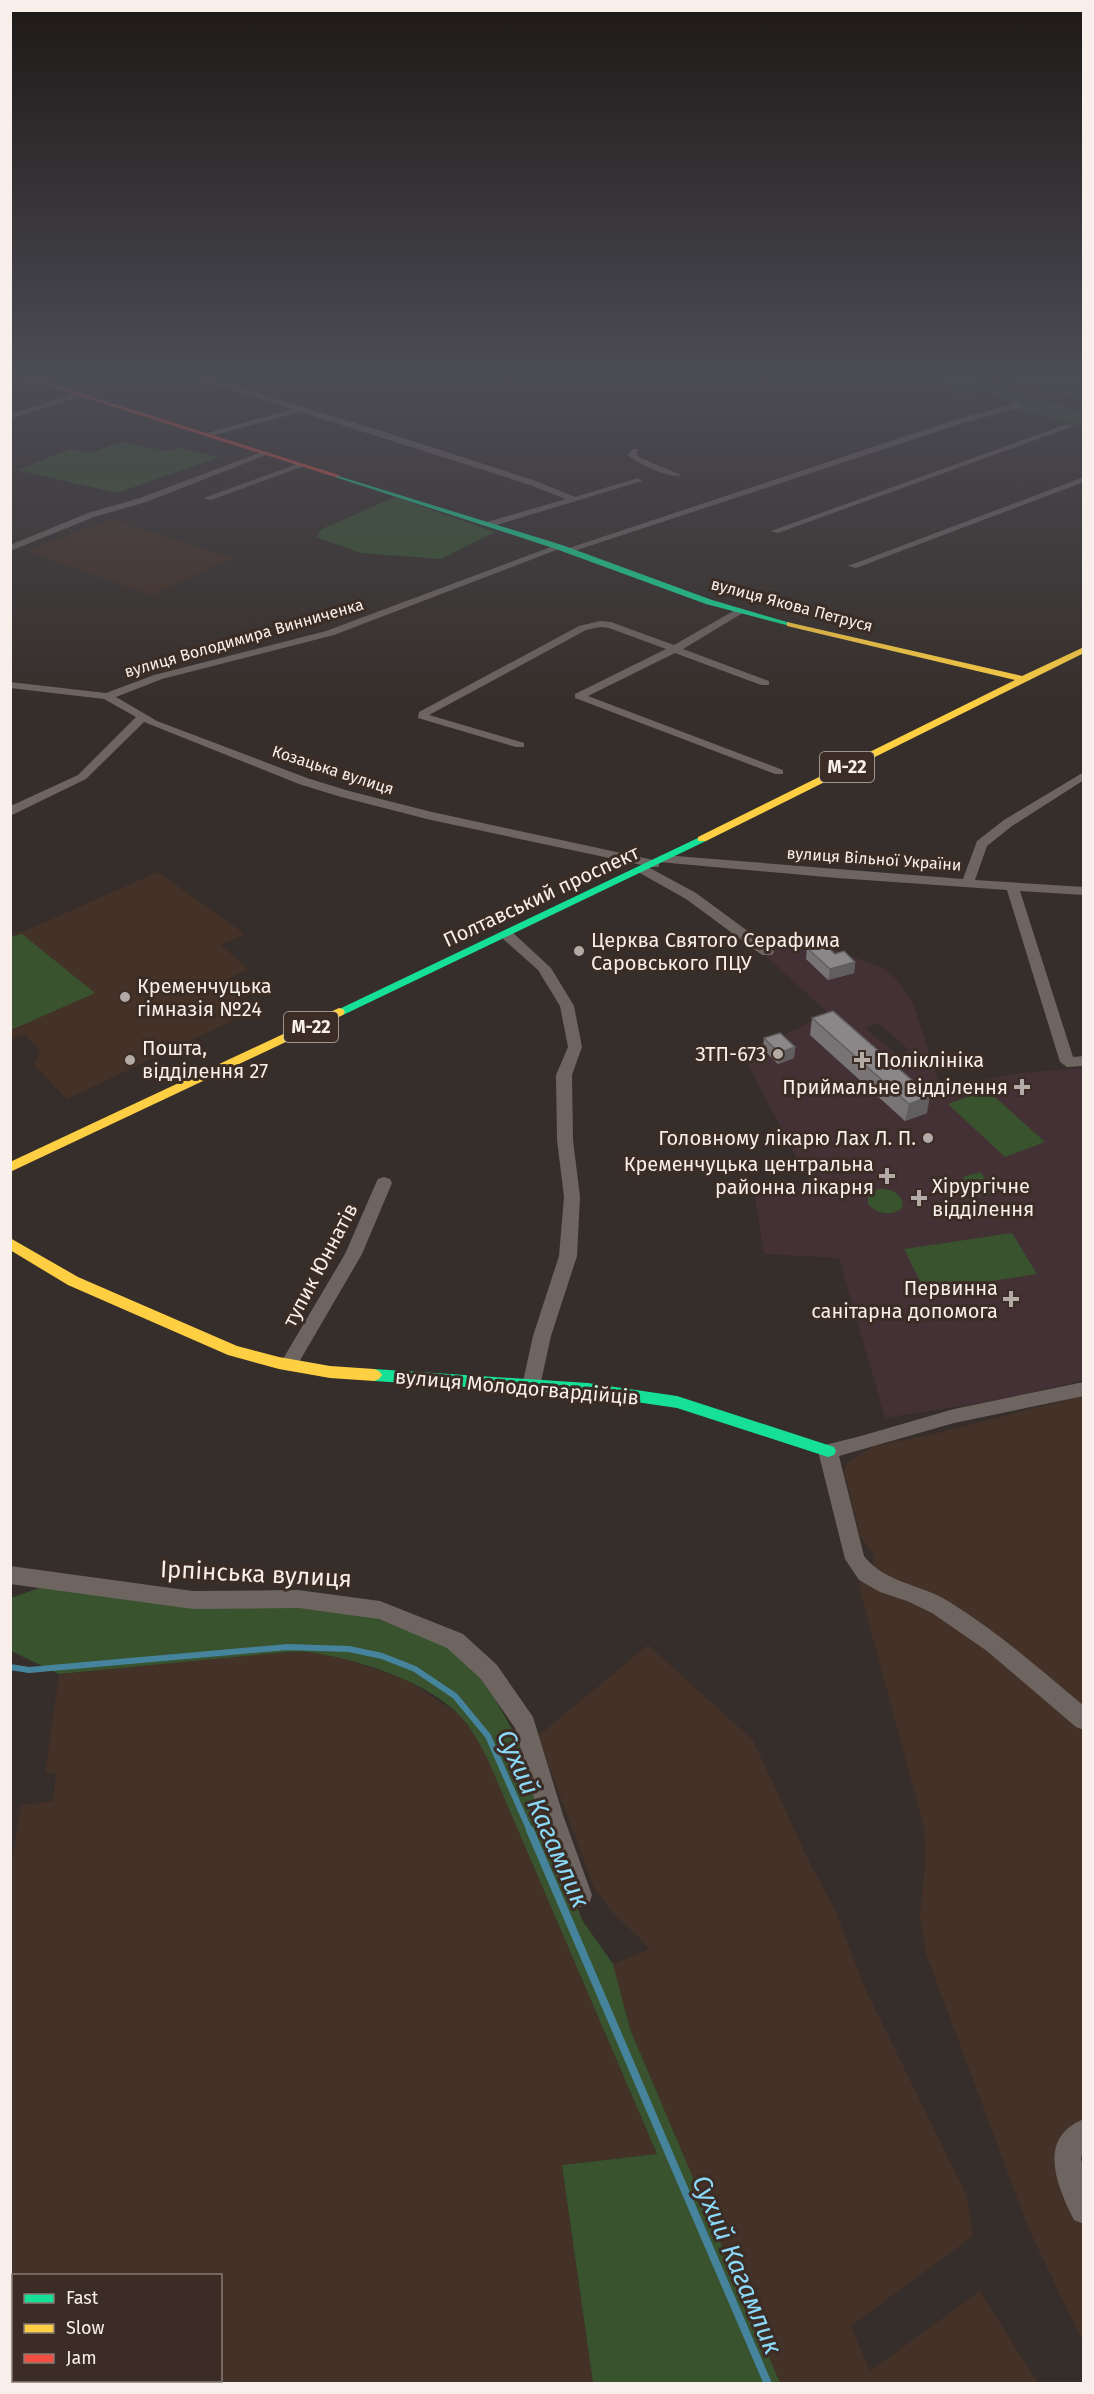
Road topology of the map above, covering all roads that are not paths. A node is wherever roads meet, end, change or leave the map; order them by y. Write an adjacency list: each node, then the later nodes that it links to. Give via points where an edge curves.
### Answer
1 (189, 483): 13 (street, via 91,515)
2 (252, 483): 9 (street)
3 (359, 483): 11 (main road, вулиця Якова Петруся)
4 (531, 483): 10 (street)
5 (632, 483): 10 (street)
6 (776, 483): 14 (street, вулиця Володимира Винниченка)
7 (911, 483): 12 (street)
8 (1073, 483): 15 (street)
9 (208, 498)
10 (575, 500): 11 (street)
11 (490, 524): 14 (main road, вулиця Якова Петруся)
12 (775, 531)
13 (10, 548)
14 (563, 548): 16 (main road, вулиця Якова Петруся); 22 (street, вулиця Володимира Винниченка, via 330,633 158,677)
15 (853, 566)
16 (741, 611): 18 (street); 19 (main road, вулиця Якова Петруся)
17 (1083, 649): 19 (main road, Полтавський проспект / М-22)
18 (673, 650): 20 (street); 24 (street, via 611,625 592,625 423,714 424,718); 25 (street, via 579,696)
19 (1022, 679): 28 (main road, Полтавський проспект / М-22)
20 (765, 683)
21 (10, 686): 22 (street, Козацька вулиця)
22 (107, 696): 23 (street, Козацька вулиця)
23 (142, 718): 27 (street, via 72,784 26,800); 28 (street, Козацька вулиця, via 303,781 388,806)
24 (520, 745)
25 (779, 772)
26 (1083, 775): 29 (street, via 981,844)
27 (10, 812)
28 (653, 864): 29 (street, вулиця Вільної України); 32 (main road, Полтавський проспект / М-22); 33 (street)
29 (968, 882): 30 (street, вулиця Вільної України)
30 (1012, 885): 31 (street, вулиця Вільної України); 34 (street, via 1067,1062)
31 (1083, 891)
32 (506, 934): 35 (main road, Полтавський проспект / М-22); 39 (street, via 544,968 567,1006 575,1047 564,1075 565,1140 572,1197 568,1256 542,1336)
33 (767, 952)
34 (1083, 1061)
35 (10, 1168)
36 (384, 1183): 38 (street, тупик Юннатів, via 367,1227)
37 (10, 1243): 38 (main road, вулиця Молодогвардійців, via 73,1281 233,1351)
38 (289, 1364): 39 (main road, вулиця Молодогвардійців, via 330,1372)
39 (531, 1386): 41 (main road, вулиця Молодогвардійців, via 588,1389 677,1402)
40 (1083, 1389): 41 (street, via 954,1416)
41 (828, 1451): 43 (street, via 855,1559 866,1574 948,1612 995,1644)
42 (10, 1575): 44 (street, Ірпінська вулиця, via 193,1600 298,1599 380,1610 455,1641 489,1672 525,1724 551,1815)
43 (1083, 1720)
44 (580, 1895)
45 (1083, 2132): 46 (street, via 1077,2135 1066,2156 1071,2187)
46 (1083, 2210)

